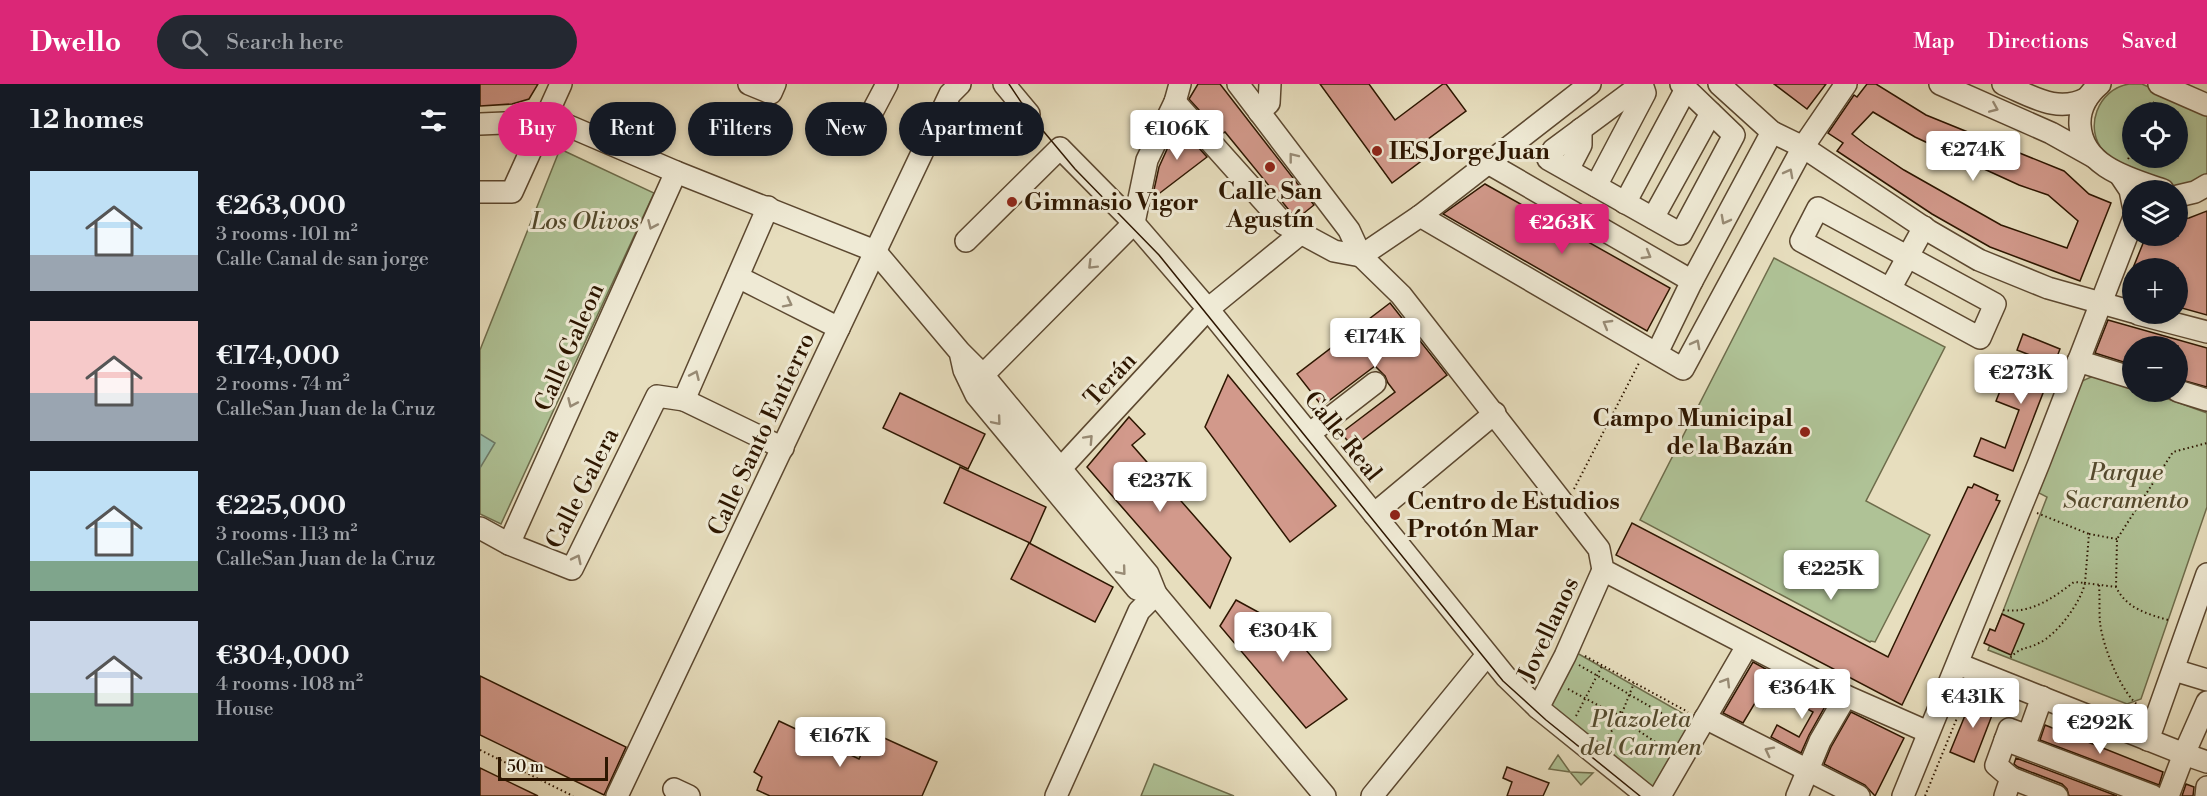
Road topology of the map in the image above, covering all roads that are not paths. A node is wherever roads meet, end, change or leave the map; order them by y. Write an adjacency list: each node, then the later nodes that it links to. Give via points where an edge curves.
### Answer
1 (561, 84): 19 (street)
2 (749, 84): 3 (street, via 771,93)
3 (775, 84)
4 (887, 84): 20 (street)
5 (1004, 84): 21 (street)
6 (1238, 84): 23 (street)
7 (1270, 84): 23 (street, via 1269,103)
8 (1590, 84): 27 (street)
9 (1642, 84): 28 (street); 42 (street, via 1645,93)
10 (1719, 84): 30 (street)
11 (1846, 84): 31 (street)
12 (1940, 84): 34 (street, one-way to 34, via 2051,133)
13 (2003, 84): 16 (street, via 2051,104 2068,106)
14 (1683, 86): 24 (street); 45 (street)
15 (954, 87): 54 (street, Calle Santo Entierro)
16 (2093, 91): 34 (street, via 2080,118 2080,132)
17 (1178, 93): 49 (street, via 1148,160); 51 (street, via 1284,224)
18 (2160, 93): 22 (street)
19 (552, 102)
20 (877, 102)
21 (1019, 102)
22 (2204, 102)
23 (1259, 112): 55 (street, one-way to 23, via 1349,230)
24 (1711, 113): 48 (street); 48 (street, via 1734,135 1681,234)
25 (498, 123): 26 (street)
26 (480, 124)
27 (1537, 125): 32 (street); 35 (street)
28 (1581, 129): 32 (street); 36 (street, via 1581,145)
29 (577, 130): 37 (street)
30 (1772, 132): 31 (street); 58 (street, one-way to 58)
31 (1803, 147): 50 (street); 66 (street, one-way to 31, via 1683,369)
32 (1553, 150): 36 (street, via 1548,159)
33 (528, 156): 43 (street, via 512,192)
34 (2094, 158): 38 (street)
35 (1488, 163): 47 (street); 58 (street, one-way to 58)
36 (1568, 170): 42 (street)
37 (676, 172): 46 (street); 80 (street, Calle Galeon, one-way to 80)
38 (2120, 175): 39 (street); 40 (street)
39 (2124, 180)
40 (2134, 180)
41 (2207, 185): 44 (street)
42 (1596, 186): 45 (street)
43 (480, 192)
44 (2188, 194)
45 (1625, 203): 48 (street)
46 (768, 207): 54 (street); 57 (street)
47 (1420, 216): 55 (street); 66 (street, one-way to 47)
48 (1653, 219)
49 (1133, 222): 52 (street, Calle Real, via 1060,148); 61 (street, Calle Real); 70 (street, one-way to 70)
50 (1924, 227): 56 (street); 60 (street, via 2004,271)
51 (1300, 234): 55 (street, via 1334,251); 61 (street, Terán)
52 (966, 241)
53 (2123, 246): 60 (street)
54 (875, 251): 64 (street, Calle Santo Entierro); 70 (street, via 960,352)
55 (1361, 256): 74 (street, via 1401,295)
56 (1907, 258): 59 (street); 59 (street, via 1995,304 1980,338); 59 (street, via 1818,208 1801,241)
57 (738, 277): 64 (street, one-way to 64); 72 (street, one-way to 57)
58 (1692, 281): 66 (street)
59 (1890, 289)
60 (2100, 303): 62 (street); 67 (street)
61 (1208, 309): 75 (street, Calle Real); 77 (street, Terán, one-way to 61)
62 (2122, 309)
63 (2176, 324): 65 (street)
64 (839, 328): 76 (street, Calle Santo Entierro)
65 (2207, 332)
66 (1652, 350)
67 (2078, 361): 68 (street); 86 (street)
68 (2122, 375)
69 (1375, 383): 75 (street)
70 (980, 385): 77 (street)
71 (2188, 394): 73 (street)
72 (684, 400): 76 (street, Calle Galera); 80 (street, Calle Galera, one-way to 72, via 572,569 657,396)
73 (2207, 400)
74 (1495, 413): 78 (street); 81 (street, via 1599,549)
75 (1309, 434): 78 (street, Calle Real)
76 (783, 448): 102 (street, Calle Santo Entierro)
77 (1055, 475): 83 (street, via 1137,589)
78 (1374, 514): 85 (street, Calle Real)
79 (480, 528): 80 (street)
80 (509, 544)
81 (1603, 570): 84 (street); 92 (street, Jovellanos)
82 (2207, 574): 87 (street)
83 (1156, 594): 103 (street, via 1139,611); 104 (street)
84 (1747, 646): 89 (street); 93 (street, one-way to 84)
85 (1487, 655): 92 (street, Calle Real); 105 (street)
86 (1958, 664): 90 (street); 94 (street)
87 (2174, 670): 88 (street); 96 (street)
88 (2207, 680)
89 (1846, 696): 94 (street); 99 (street)
90 (2042, 697): 95 (street, via 2028,736 2009,729); 96 (street)
91 (2207, 702): 97 (street)
92 (1538, 708): 106 (street, Calle Real)
93 (1700, 726): 99 (street, one-way to 93); 107 (street)
94 (1928, 732): 110 (street)
95 (2005, 740): 100 (street, via 1996,765); 112 (street)
96 (2148, 740): 97 (street)
97 (2184, 754): 98 (street); 113 (street)
98 (2207, 762)
99 (1808, 770): 108 (street); 109 (street)
100 (2008, 787): 111 (street)
101 (2207, 787): 114 (street)
102 (617, 796)
103 (1056, 796)
104 (1325, 796)
105 (1372, 796)
106 (1647, 796)
107 (1660, 796)
108 (1797, 796)
109 (1859, 796)
110 (1903, 796)
111 (2057, 796)
112 (2153, 796)
113 (2168, 796)
114 (2206, 796)

